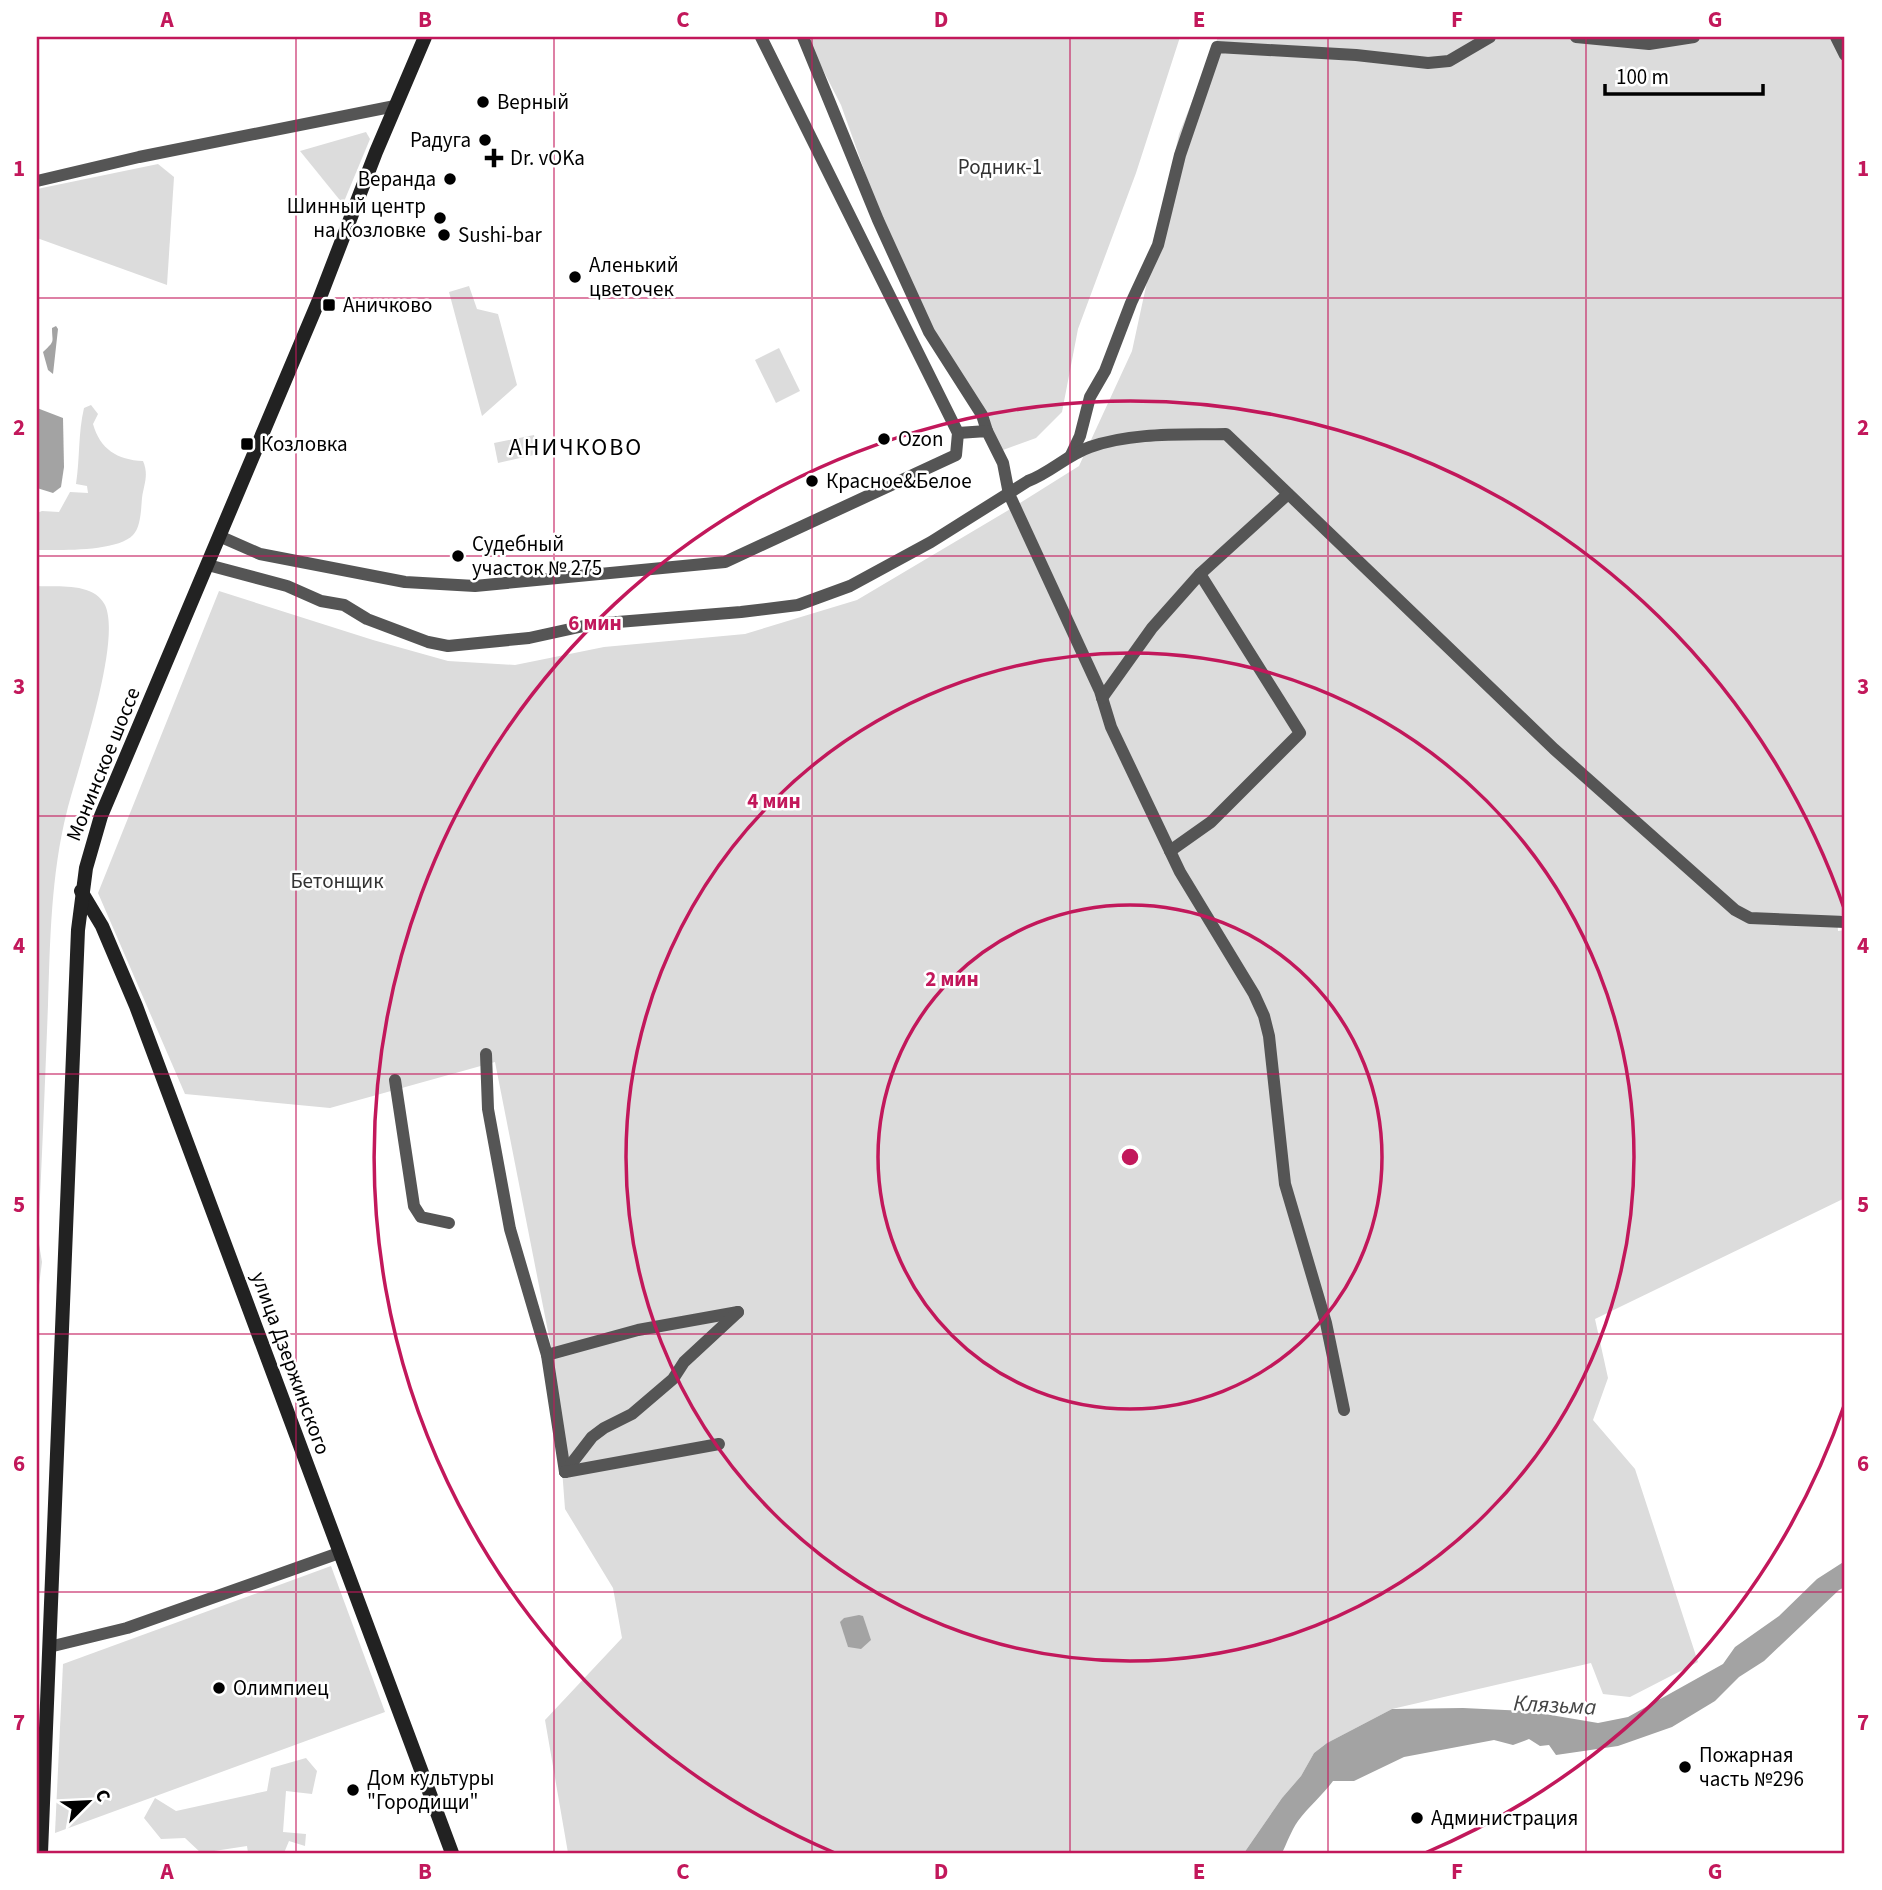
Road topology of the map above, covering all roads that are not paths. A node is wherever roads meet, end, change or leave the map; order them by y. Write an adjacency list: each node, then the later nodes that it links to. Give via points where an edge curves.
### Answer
1 (425, 37): 10 (main road, Монинское шоссе)
2 (761, 37): 13 (street)
3 (803, 37): 12 (street, via 929,332 982,415)
4 (1490, 37): 8 (street, via 1450,61 1427,63)
5 (1576, 37): 6 (street, via 1649,44)
6 (1694, 37)
7 (1836, 37): 9 (street)
8 (1218, 42): 14 (street, via 1180,155 1158,246 1090,397)
9 (1845, 55)
10 (395, 106): 11 (street); 17 (main road, Монинское шоссе)
11 (37, 181)
12 (987, 431): 13 (street); 15 (street, via 1003,463)
13 (958, 433): 17 (street, via 956,455 725,562 475,586 405,582 260,554)
14 (1071, 455): 15 (street); 16 (street, via 1141,436 1226,434)
15 (1009, 494): 18 (street, via 850,586 798,605 593,625 529,638 448,646 367,620 344,605); 20 (street)
16 (1288, 494): 19 (street); 23 (street, via 1554,749 1735,910 1750,918)
17 (219, 536): 18 (main road, Монинское шоссе)
18 (208, 565): 22 (main road, Монинское шоссе, via 101,816)
19 (1200, 574): 20 (street, via 1152,628); 21 (street, via 1300,733 1211,821)
20 (1102, 698): 21 (street, via 1111,727)
21 (1170, 851): 30 (street, via 1264,1016 1285,1184 1326,1323)
22 (81, 891): 24 (main road, Монинское шоссе); 25 (main road, улица Дзержинского)
23 (1845, 922)
24 (78, 930): 25 (main road, via 88,924 95,926); 34 (main road, Монинское шоссе)
25 (108, 941): 33 (main road, улица Дзержинского)
26 (486, 1054): 29 (street, via 488,1109 510,1229)
27 (395, 1080): 28 (street, via 414,1206 421,1217)
28 (449, 1223)
29 (547, 1355): 32 (street); 32 (street, via 638,1330 738,1312 632,1415 592,1437)
30 (1344, 1410)
31 (719, 1444): 32 (street)
32 (565, 1472)
33 (338, 1553): 34 (street, via 127,1628); 36 (main road, улица Дзержинского)
34 (49, 1647): 35 (main road, Монинское шоссе)
35 (41, 1853)
36 (452, 1853)

